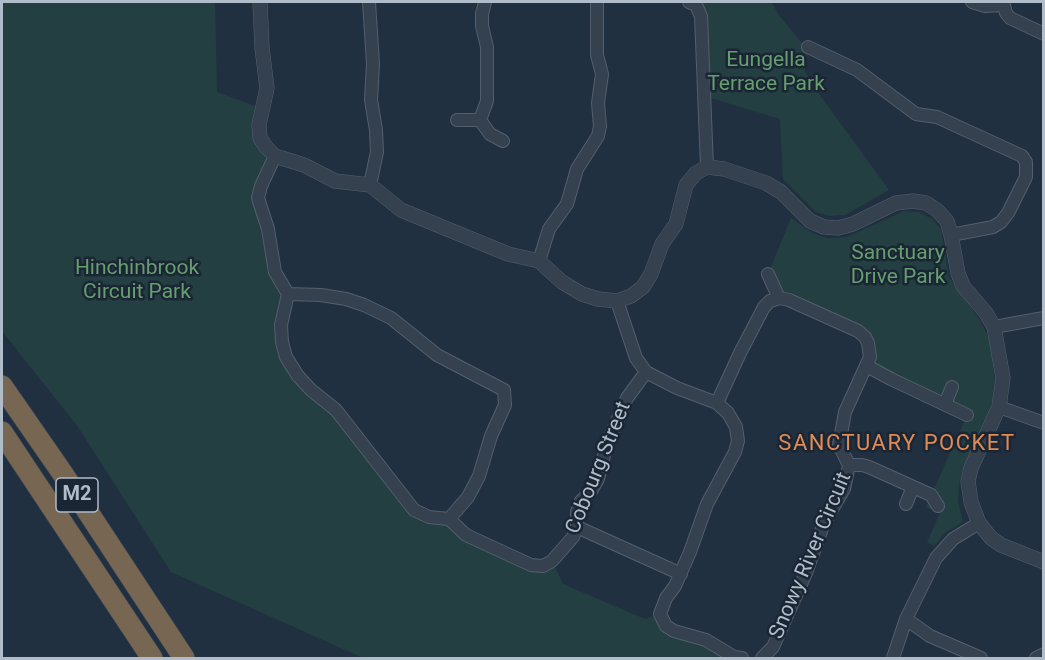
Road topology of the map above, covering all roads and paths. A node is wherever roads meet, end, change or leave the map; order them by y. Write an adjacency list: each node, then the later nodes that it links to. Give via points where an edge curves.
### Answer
1 (260, 2): 13 (street, via 267,75 260,138)
2 (369, 2): 15 (street, via 371,100 377,152)
3 (486, 2): 11 (street, via 482,26 487,47 487,101)
4 (597, 2): 17 (street, via 597,55 602,74 598,136 577,169 567,204 553,221)
5 (689, 2): 14 (street, via 696,5 701,16)
6 (972, 2): 7 (street, via 985,6)
7 (1003, 3): 8 (street, via 1010,18)
8 (1044, 34)
9 (808, 47): 16 (street, via 857,70 916,114 937,117 1022,156 1026,177 1001,222)
10 (457, 120): 11 (street)
11 (480, 120): 12 (street, via 490,134)
12 (503, 141)
13 (275, 156): 15 (street, via 335,181); 19 (street, via 258,198 275,272)
14 (707, 167): 16 (street, via 766,183 810,221 824,227 853,224 896,203 913,201 937,210 947,221); 21 (street, via 686,185 676,224 643,287)
15 (370, 185): 17 (street, via 401,210 508,254)
16 (951, 235): 23 (street, via 963,286)
17 (539, 261): 21 (street, via 582,294)
18 (768, 274): 20 (street)
19 (288, 294): 38 (street, via 281,325 282,342 298,376 336,410 414,510 429,518); 38 (street, via 321,295 364,305 391,318 437,355 504,390 505,405 479,476)
20 (779, 298): 24 (street, Snowy River Circuit, via 858,331 868,343); 28 (street, via 764,307)
21 (617, 301): 25 (street, via 626,334)
22 (1044, 318): 23 (street)
23 (994, 327): 30 (street, via 1003,378)
24 (867, 366): 29 (street); 34 (street, Snowy River Circuit, via 842,425 839,445)
25 (646, 372): 28 (street); 40 (street, Cobourg Street, via 627,398 607,444 598,479 581,501)
26 (2, 386): 46 (highway, M2)
27 (952, 387): 29 (street)
28 (717, 403): 42 (street, via 736,427 738,441 701,516)
29 (945, 404): 31 (street)
30 (999, 407): 32 (street); 39 (street, via 968,481)
31 (967, 415)
32 (1044, 423)
33 (2, 432): 45 (highway, M2)
34 (849, 465): 35 (street, via 869,467); 48 (street, Snowy River Circuit, via 844,489 824,523 806,573 773,647)
35 (913, 487): 36 (street); 37 (street, via 931,495)
36 (906, 504)
37 (938, 506)
38 (449, 519): 40 (street, Cobourg Street, via 466,535 531,565 543,566 573,537)
39 (979, 523): 41 (street, via 1001,545); 43 (street, via 953,538 936,558)
40 (577, 527): 42 (street)
41 (1044, 562)
42 (681, 574): 47 (street, via 662,606 662,620 674,632 706,640)
43 (906, 619): 49 (street); 50 (street, via 930,636)
44 (1044, 654): 51 (street)
45 (152, 658)
46 (184, 658)
47 (742, 658)
48 (764, 658)
49 (893, 658)
50 (981, 658)
51 (1036, 658)

